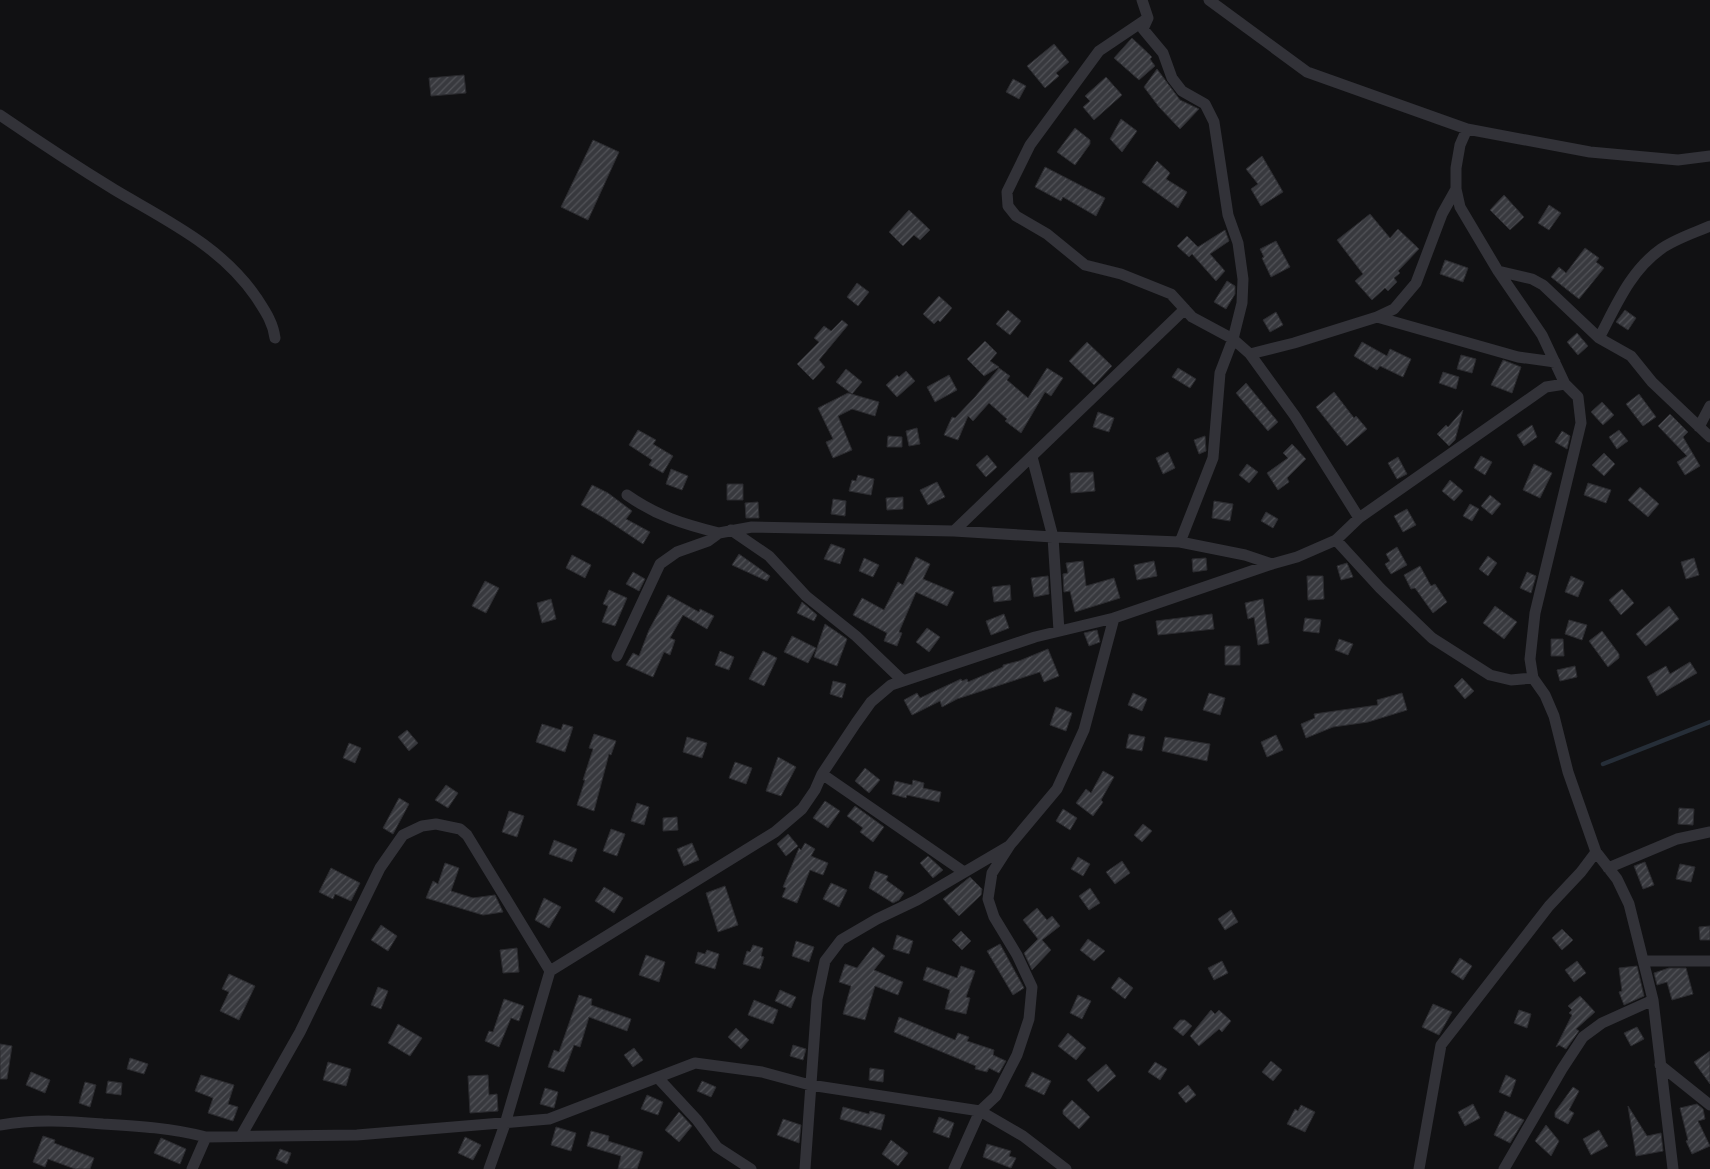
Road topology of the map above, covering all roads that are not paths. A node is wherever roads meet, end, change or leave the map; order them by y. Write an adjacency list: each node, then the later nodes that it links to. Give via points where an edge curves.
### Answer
1 (1142, 0): 3 (street)
2 (1209, 0): 5 (street, via 1307,72)
3 (1148, 18): 10 (street, via 1099,51 1030,145 1007,192 1008,206 1016,216 1047,234 1085,265 1121,274 1171,294); 14 (street, via 1143,29 1163,53 1172,78 1182,91 1205,104 1214,122 1228,215 1238,243 1243,279 1242,303)
4 (0, 115): 12 (street, via 116,190 195,236 228,262 267,314)
5 (1467, 130): 6 (street, via 1590,152 1678,160); 7 (street, via 1460,145)
6 (1710, 156)
7 (1456, 189): 9 (street, via 1460,207); 11 (street, via 1442,214 1416,283 1394,309)
8 (1710, 226): 13 (street, via 1661,249 1647,261 1628,282)
9 (1498, 270): 13 (street, via 1543,285); 16 (street, via 1542,335)
10 (1185, 309): 14 (street, via 1192,317); 21 (street)
11 (1377, 317): 15 (street); 16 (street, via 1518,358)
12 (275, 338)
13 (1599, 338): 19 (street, via 1631,356 1652,382)
14 (1233, 339): 15 (street); 29 (street, via 1220,372 1213,458)
15 (1250, 354): 23 (street, via 1296,416)
16 (1555, 362): 17 (street)
17 (1565, 384): 23 (street, via 1546,387); 34 (street, via 1578,397 1581,423 1534,622 1530,660)
18 (1710, 406): 19 (street)
19 (1699, 427): 20 (street)
20 (1710, 437)
21 (1032, 457): 25 (street); 27 (street)
22 (627, 495): 26 (street, via 672,521)
23 (1359, 518): 28 (street)
24 (731, 530): 25 (street, via 752,527); 26 (street); 35 (street, via 769,556 806,596 856,636)
25 (954, 531): 27 (street)
26 (719, 534): 33 (street, via 677,552 660,564)
27 (1054, 538): 29 (street); 32 (street)
28 (1336, 540): 30 (street, via 1298,557); 34 (street, via 1432,638 1490,675 1511,680)
29 (1180, 542): 30 (street, via 1246,554)
30 (1272, 564): 31 (street)
31 (1114, 618): 32 (street); 38 (street, via 1084,730 1057,788)
32 (1059, 632): 35 (street)
33 (617, 656)
34 (1534, 678): 39 (street, via 1546,695 1554,716 1568,772)
35 (903, 681): 36 (street, via 871,702)
36 (822, 774): 41 (street); 44 (street, via 802,809 775,832)
37 (1710, 832): 40 (street, via 1677,839)
38 (1010, 845): 41 (street); 50 (street, via 992,873 988,899 994,917 1032,987 1029,1019 1017,1055 996,1096)
39 (1596, 852): 40 (street); 61 (street, via 1549,906 1441,1045)
40 (1608, 868): 42 (street, via 1629,904)
41 (964, 872): 48 (street, via 841,940 825,961 816,999)
42 (1644, 961): 43 (street); 45 (street)
43 (1710, 961)
44 (550, 971): 51 (street); 53 (street, via 460,829 436,824 402,834 380,868 300,1032)
45 (1653, 1000): 46 (street); 62 (street, via 1602,1024 1583,1037)
46 (1660, 1065): 49 (street); 63 (street)
47 (658, 1078): 48 (street, via 695,1063 762,1072); 51 (street, via 549,1119); 57 (street, via 717,1147)
48 (810, 1085): 50 (street); 58 (street)
49 (1710, 1105)
50 (980, 1111): 59 (street); 60 (street, via 1023,1136)
51 (505, 1124): 53 (street, via 357,1135); 56 (street)
52 (0, 1125): 54 (street, via 26,1120 65,1121 172,1128)
53 (241, 1136): 54 (street)
54 (206, 1137): 55 (street)
55 (192, 1169)
56 (489, 1169)
57 (751, 1169)
58 (805, 1169)
59 (954, 1169)
60 (1066, 1169)
61 (1419, 1169)
62 (1504, 1169)
63 (1672, 1169)

